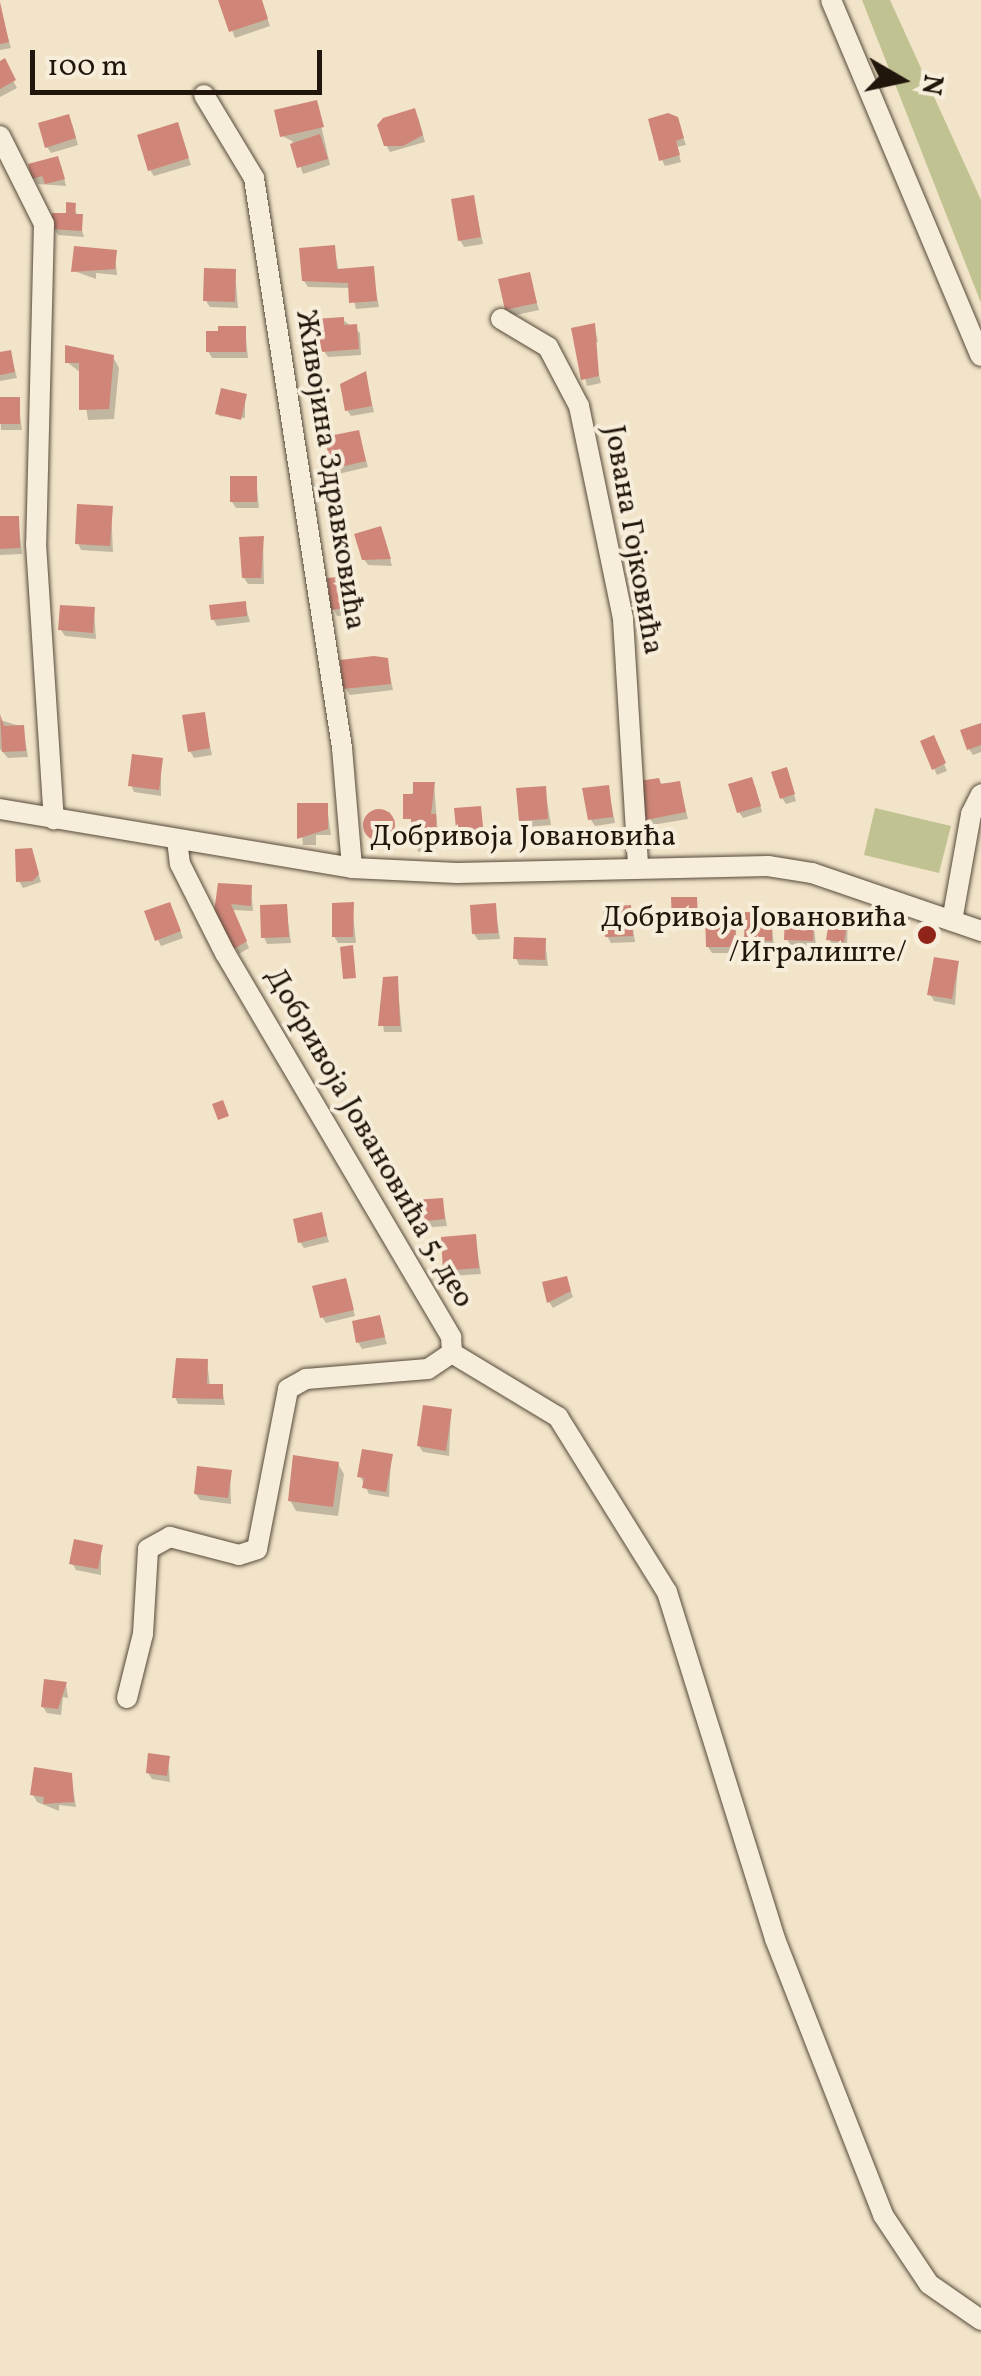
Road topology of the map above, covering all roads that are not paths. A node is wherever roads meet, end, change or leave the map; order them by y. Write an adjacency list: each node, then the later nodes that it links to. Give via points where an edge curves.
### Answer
1 (831, 0): 5 (street)
2 (204, 95): 11 (street, Живојина Здравковића, via 254,178 342,748)
3 (0, 136): 8 (street, via 44,224 36,544)
4 (501, 319): 10 (street, Јована Гојковића, via 548,347 579,406 622,619)
5 (981, 356)
6 (981, 794): 12 (street, via 971,814)
7 (0, 809): 8 (street, Добривоја Јовановића)
8 (54, 819): 9 (street, Добривоја Јовановића)
9 (178, 840): 11 (street, Добривоја Јовановића); 14 (street, Добривоја Јовановића 5. део, via 180,864 216,935 451,1337)
10 (638, 866): 11 (street, Добривоја Јовановића, via 458,873); 12 (street, Добривоја Јовановића, via 792,869)
11 (352, 868)
12 (952, 921): 13 (street, Добривоја Јовановића)
13 (981, 931)
14 (452, 1353): 15 (street, Добривоја Јовановића 5. део, via 428,1370 306,1380 288,1389 257,1549 239,1556 170,1536 148,1549 143,1634); 16 (street, via 558,1418 667,1592 775,1939 883,2215 929,2284)
15 (128, 1698)
16 (981, 2320)

